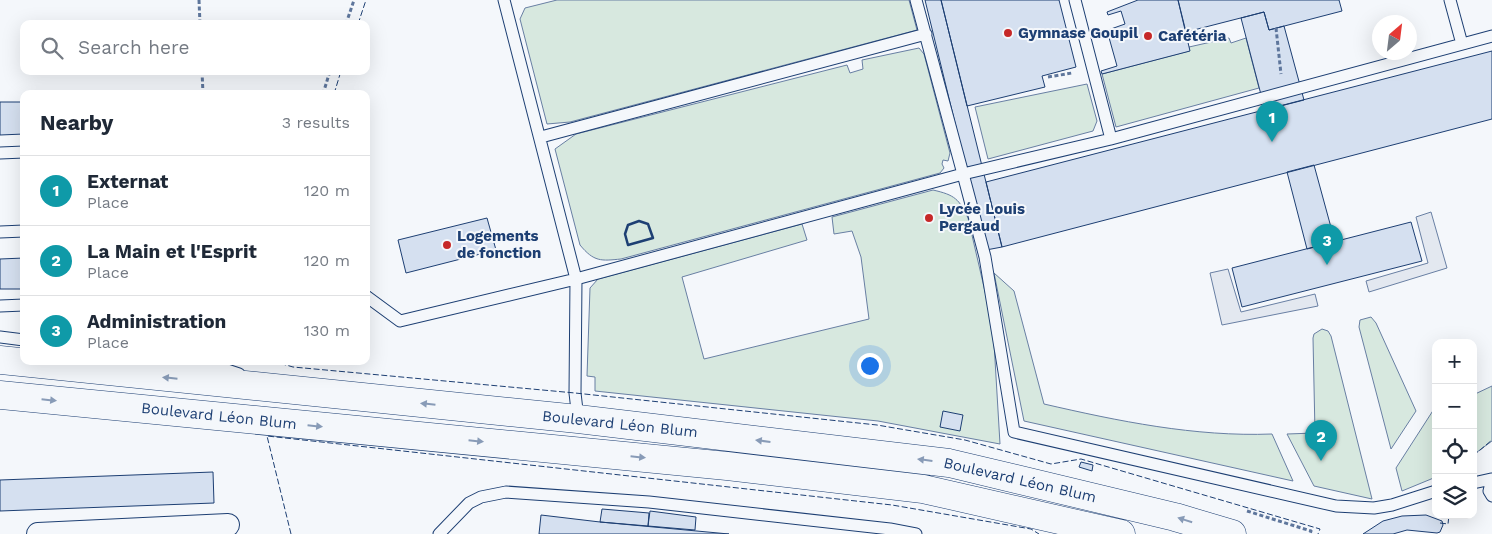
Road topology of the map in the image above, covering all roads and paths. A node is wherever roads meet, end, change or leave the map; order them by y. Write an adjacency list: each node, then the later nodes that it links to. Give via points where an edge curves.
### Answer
1 (199, 0): 7 (path)
2 (354, 0): 8 (path)
3 (504, 0): 20 (lane)
4 (916, 0): 10 (lane)
5 (1075, 0): 21 (lane)
6 (1450, 0): 12 (lane)
7 (200, 20)
8 (347, 20)
9 (1276, 28): 19 (path)
10 (926, 34): 20 (lane); 24 (lane)
11 (1492, 36): 12 (lane)
12 (1462, 44): 19 (lane)
13 (1072, 73): 16 (path)
14 (202, 75): 17 (path)
15 (329, 75): 18 (path)
16 (1048, 77)
17 (202, 90)
18 (324, 90)
19 (1283, 93): 21 (lane)
20 (541, 138): 27 (lane)
21 (1111, 139): 24 (lane)
22 (0, 152): 23 (lane)
23 (20, 152)
24 (963, 174): 27 (lane); 42 (lane, via 985,256 1014,432 1336,506 1374,508)
25 (20, 231): 26 (lane)
26 (0, 232)
27 (576, 279): 28 (lane, via 400,322); 39 (lane, via 575,393)
28 (370, 299)
29 (20, 305): 30 (lane)
30 (0, 306)
31 (0, 337): 32 (lane)
32 (20, 340)
33 (0, 360): 34 (main road, Boulevard Léon Blum, one-way to 33)
34 (20, 362)
35 (46, 365): 37 (main road, Boulevard Léon Blum, one-way to 35)
36 (205, 365): 37 (lane)
37 (288, 391): 39 (main road, Boulevard Léon Blum, one-way to 37)
38 (0, 395): 46 (main road, Boulevard Léon Blum, one-way to 46, via 727,466 923,489)
39 (578, 419): 51 (main road, Boulevard Léon Blum, one-way to 39, via 950,462)
40 (1492, 479): 41 (lane); 43 (lane, via 1489,491)
41 (1477, 482)
42 (1432, 493)
43 (1492, 496)
44 (1267, 522): 52 (path, via 1269,518 1310,531)
45 (228, 525): 47 (street)
46 (1070, 527): 50 (main road, Boulevard Léon Blum)
47 (38, 534)
48 (439, 534): 49 (lane, via 469,503 506,492 649,502)
49 (916, 534)
50 (1120, 534)
51 (1232, 534)
52 (1310, 534)

